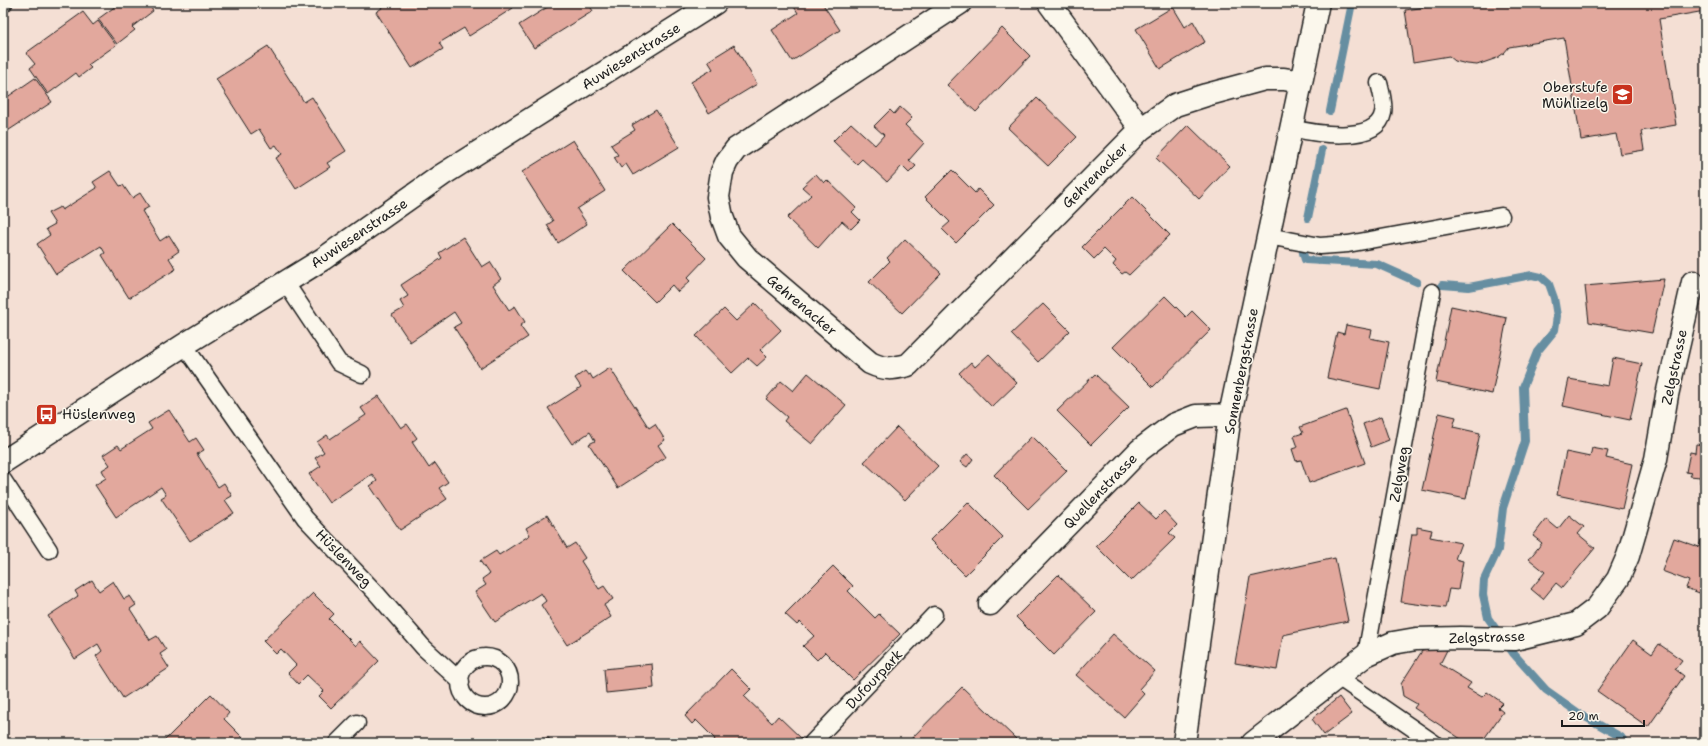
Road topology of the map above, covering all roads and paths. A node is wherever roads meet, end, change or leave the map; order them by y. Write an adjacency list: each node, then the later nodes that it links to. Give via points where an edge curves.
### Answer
1 (715, 3): 11 (street, Auwiesenstrasse, via 442,175 323,259)
2 (960, 3): 8 (street, Gehrenacker, via 736,149 722,172 718,197 722,217 730,236 747,258 870,363 881,368 894,369 908,364)
3 (1049, 3): 8 (street)
4 (1318, 3): 5 (street, Sonnenbergstrasse)
5 (1301, 82): 7 (street, Sonnenbergstrasse); 8 (street, Gehrenacker, via 1284,78 1265,79 1206,95 1175,105)
6 (1379, 83): 7 (lane, via 1384,112 1380,123 1366,131 1333,135)
7 (1291, 128): 10 (street, Sonnenbergstrasse)
8 (1140, 129)
9 (1500, 216): 10 (lane, via 1348,244 1320,246)
10 (1268, 236): 16 (street, Sonnenbergstrasse)
11 (285, 282): 14 (street, Auwiesenstrasse); 15 (lane, via 339,363)
12 (1693, 282): 22 (street, Zelgstrasse, via 1667,395 1656,459 1628,556 1618,579 1597,608 1576,624 1515,639 1416,639 1393,643)
13 (1432, 292): 22 (lane, Zelgweg)
14 (184, 345): 17 (street, Auwiesenstrasse); 24 (lane, Hüslenweg, via 305,518 423,647)
15 (362, 374)
16 (1230, 415): 20 (street, Quellenstrasse, via 1196,416 1173,425 1140,450); 28 (street, Sonnenbergstrasse)
17 (3, 462)
18 (3, 480): 19 (lane)
19 (49, 550)
20 (990, 604)
21 (934, 615): 27 (lane, Dufourpark)
22 (1366, 655): 23 (street, Zelgstrasse)
23 (1338, 677): 29 (street, Zelgstrasse); 30 (lane)
24 (461, 682)
25 (357, 723): 26 (lane)
26 (338, 743)
27 (812, 743)
28 (1184, 743)
29 (1253, 743)
30 (1434, 743)

